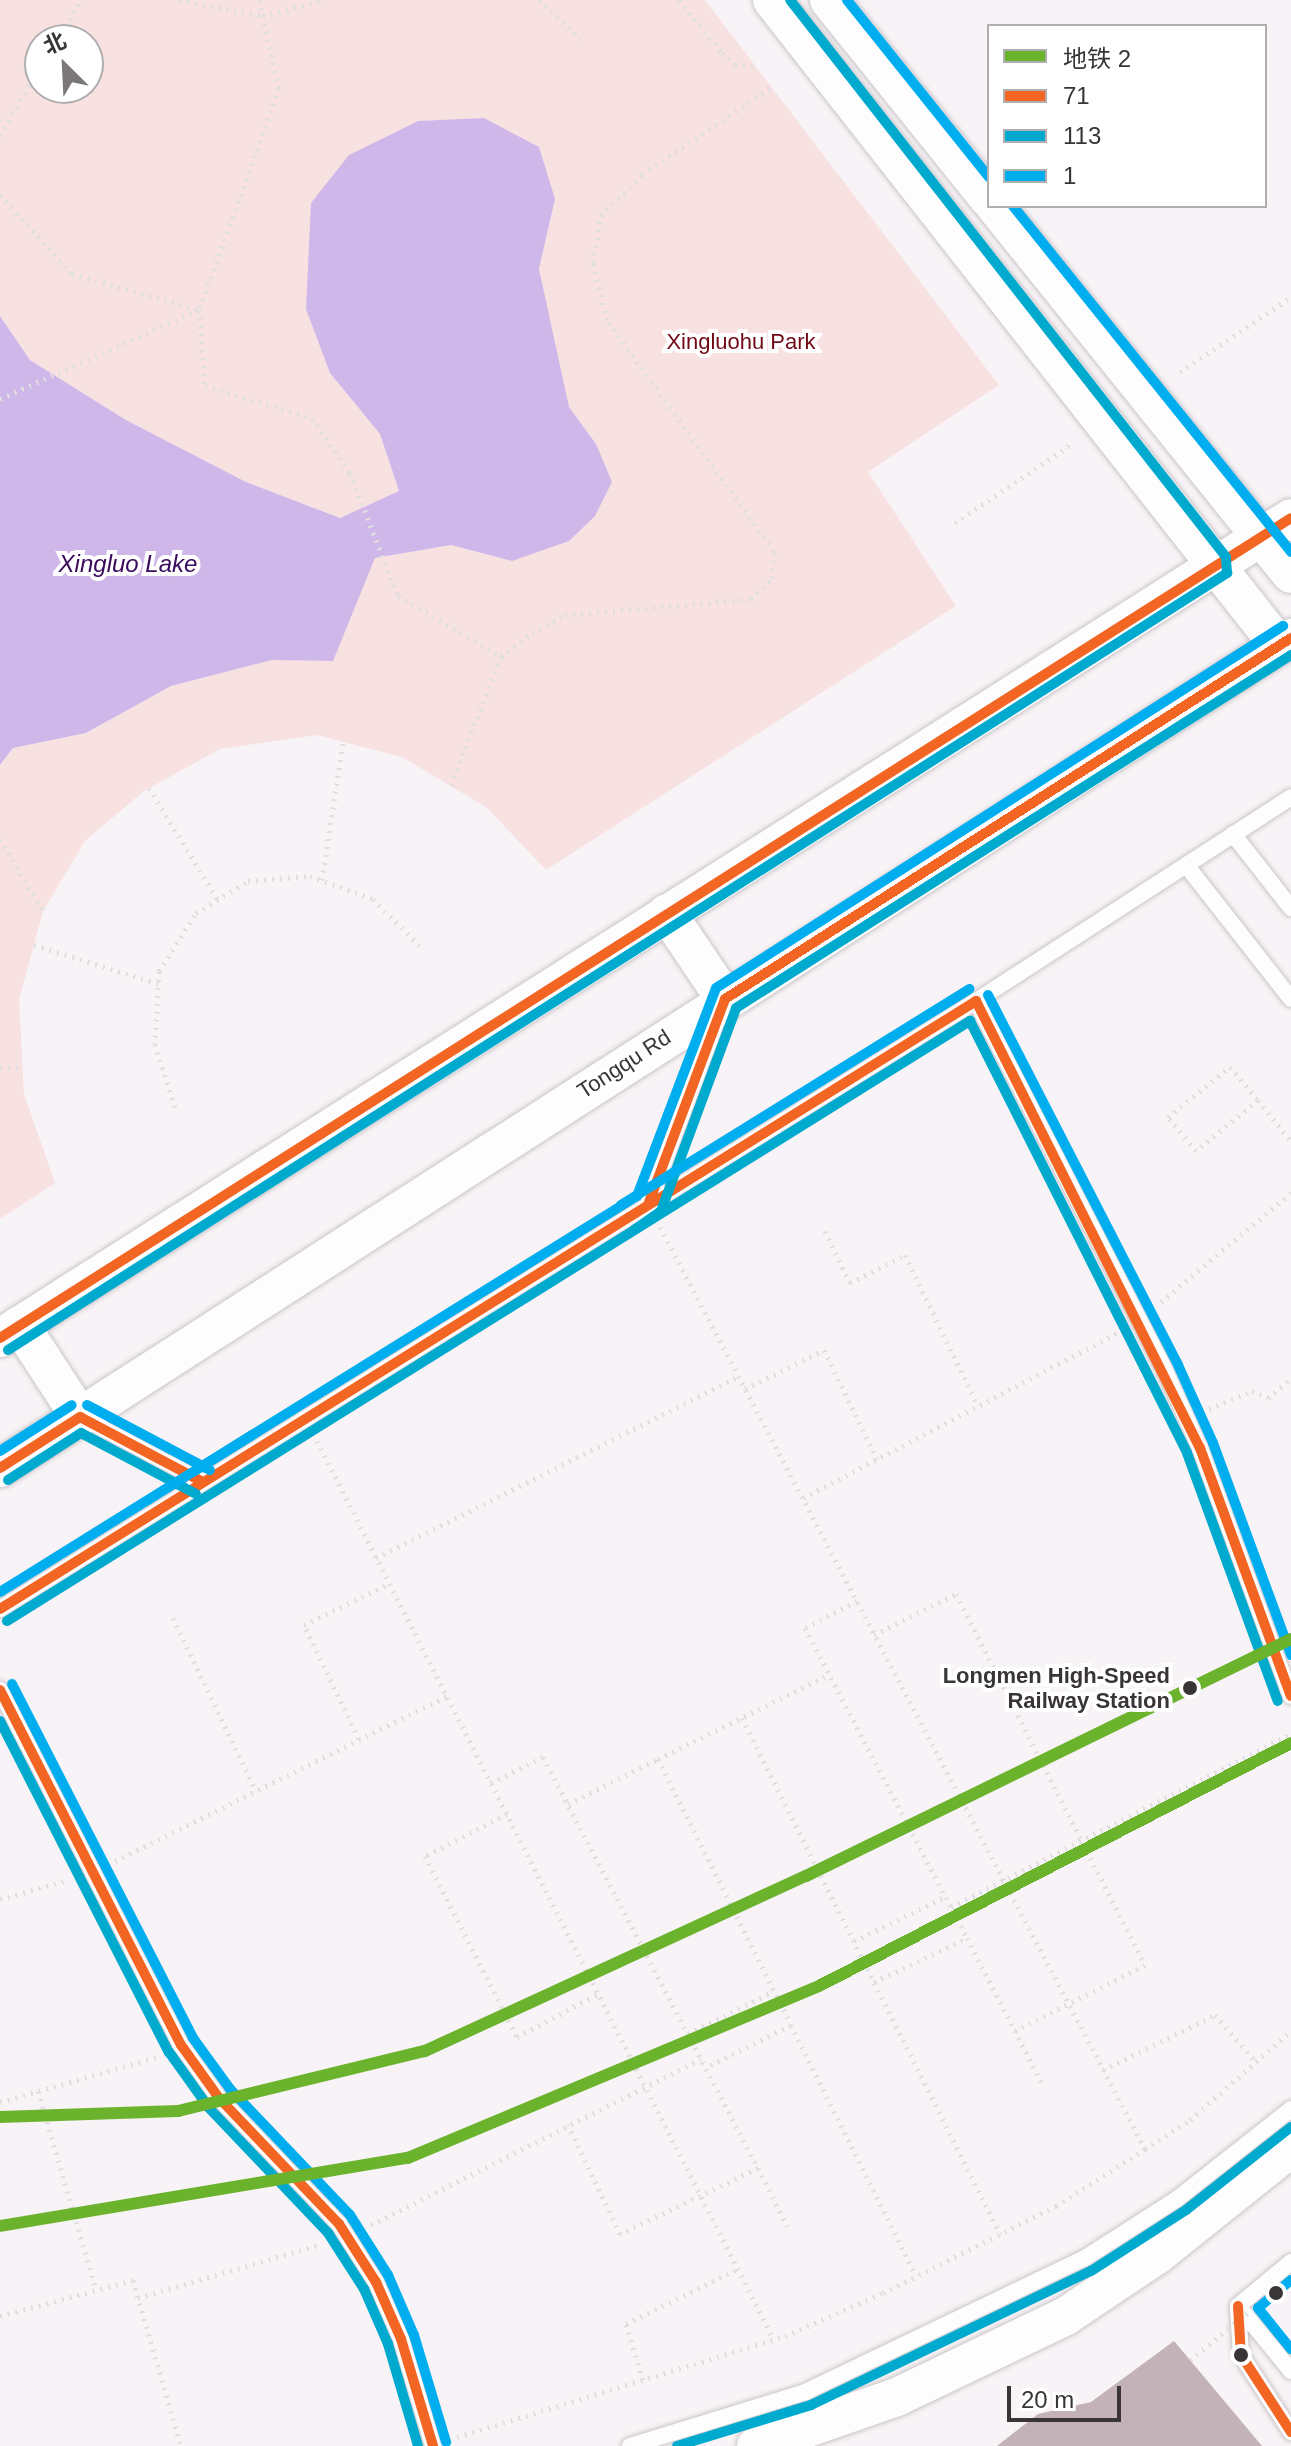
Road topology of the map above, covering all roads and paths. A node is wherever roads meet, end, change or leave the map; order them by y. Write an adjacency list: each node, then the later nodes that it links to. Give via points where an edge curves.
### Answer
1 (81, 0): 10 (path)
2 (179, 0): 9 (path)
3 (259, 0): 9 (path)
4 (325, 0): 9 (path)
5 (539, 0): 11 (path)
6 (679, 0): 12 (path, via 722,53 735,64)
7 (772, 0): 26 (street)
8 (829, 0): 17 (street)
9 (263, 16): 20 (path, via 279,88)
10 (67, 24)
11 (580, 39)
12 (756, 67)
13 (772, 87): 29 (path, via 642,174 601,216 593,263 607,320 774,551 772,578 751,599 565,615)
14 (24, 95): 15 (path)
15 (0, 135)
16 (0, 195): 20 (path, via 72,274)
17 (987, 197)
18 (997, 208): 25 (street)
19 (1291, 297): 21 (path)
20 (199, 310): 22 (path); 29 (path, via 205,386 312,418 350,473 398,596)
21 (1180, 372)
22 (0, 399)
23 (1074, 443): 24 (path)
24 (955, 523)
25 (1276, 527): 26 (street); 27 (street)
26 (1215, 566): 28 (street); 41 (street)
27 (1291, 574)
28 (1285, 642): 45 (street, Tongqu Rd)
29 (501, 656): 31 (path)
30 (343, 742): 37 (path)
31 (451, 785)
32 (149, 788): 38 (path)
33 (1291, 797): 34 (lane)
34 (1233, 834): 36 (lane); 39 (lane)
35 (0, 839): 40 (path)
36 (1186, 865): 46 (lane); 47 (lane)
37 (322, 880): 38 (path, via 310,876 248,881); 43 (path, via 373,899)
38 (218, 900): 44 (path, via 196,913 159,971)
39 (1291, 908)
40 (43, 911)
41 (667, 913): 45 (street); 57 (street)
42 (34, 945): 44 (path)
43 (423, 949)
44 (159, 984): 51 (path, via 155,1045)
45 (725, 999): 54 (lane); 62 (street, Tongqu Rd)
46 (1291, 999)
47 (976, 1001): 54 (lane); 56 (lane)
48 (23, 1067): 49 (path)
49 (0, 1068)
50 (1258, 1100): 50 (path, via 1196,1151 1168,1117 1230,1067); 52 (path)
51 (175, 1107)
52 (1291, 1141)
53 (1291, 1193): 56 (path)
54 (648, 1205): 58 (path); 63 (lane)
55 (825, 1231): 61 (path, via 850,1283 905,1255)
56 (1139, 1321): 61 (path); 64 (lane)
57 (10, 1331): 62 (street)
58 (739, 1376): 60 (path); 69 (path)
59 (1291, 1379): 64 (path, via 1268,1398 1252,1391)
60 (745, 1389): 65 (path, via 824,1350); 68 (path)
61 (978, 1406): 65 (path)
62 (80, 1417): 66 (street, Tongqu Rd); 67 (lane)
63 (305, 1418): 67 (lane); 69 (path)
64 (1186, 1419): 78 (lane)
65 (877, 1459): 68 (path)
66 (0, 1468)
67 (203, 1482): 72 (lane)
68 (803, 1498): 71 (path)
69 (376, 1558): 70 (path)
70 (389, 1584): 77 (path); 81 (path, via 304,1625)
71 (857, 1601): 74 (path); 75 (path, via 805,1628)
72 (0, 1609)
73 (173, 1618): 84 (path)
74 (874, 1635): 87 (path, via 956,1594); 89 (path)
75 (830, 1674): 79 (path); 90 (path)
76 (0, 1690): 88 (lane)
77 (447, 1696): 81 (path); 83 (path)
78 (1291, 1696)
79 (742, 1718): 82 (path); 94 (path)
80 (1291, 1734): 87 (path)
81 (359, 1739): 84 (path)
82 (658, 1759): 85 (path); 96 (path)
83 (491, 1783): 85 (path, via 543,1757); 86 (path)
84 (256, 1791): 88 (path)
85 (568, 1804): 102 (path)
86 (507, 1814): 97 (path); 97 (path, via 425,1856 495,1995 517,2037)
87 (1083, 1843): 89 (path); 98 (path, via 1145,1965)
88 (92, 1873): 91 (path); 103 (lane)
89 (1004, 1881): 92 (path); 98 (path)
90 (945, 1897): 92 (path); 94 (path)
91 (0, 1899)
92 (951, 1907): 93 (path)
93 (967, 1938): 95 (path); 100 (path)
94 (854, 1941): 95 (path)
95 (874, 1982): 119 (path)
96 (774, 1991): 99 (path); 102 (path)
97 (598, 1994): 109 (path)
98 (1069, 2005): 100 (path); 107 (path)
99 (791, 2025): 106 (path); 123 (path)
100 (1015, 2031): 108 (path)
101 (1291, 2031): 105 (path)
102 (688, 2034): 104 (path)
103 (184, 2049): 110 (path); 120 (lane, via 219,2098 305,2185)
104 (701, 2059): 106 (path); 109 (path)
105 (1256, 2062): 107 (path, via 1215,2015); 115 (path, via 1190,2120)
106 (705, 2068): 116 (path)
107 (1103, 2070): 115 (path)
108 (1042, 2083)
109 (645, 2087): 113 (path); 117 (path)
110 (38, 2091): 111 (path); 125 (path)
111 (0, 2102)
112 (1291, 2109): 137 (lane, via 1177,2199 1074,2264 805,2392)
113 (568, 2125): 117 (path, via 620,2234); 120 (path)
114 (1291, 2148): 138 (street, via 1157,2255 1066,2316 897,2397)
115 (1145, 2149): 119 (path)
116 (758, 2168): 117 (path); 118 (path)
117 (701, 2196): 122 (path)
118 (787, 2226)
119 (1000, 2234): 123 (path)
120 (347, 2237): 126 (path); 135 (lane, via 401,2339)
121 (1291, 2262): 127 (lane)
122 (738, 2269): 129 (path); 133 (path, via 626,2324)
123 (916, 2276): 129 (path)
124 (1291, 2277): 131 (path, bridge)
125 (96, 2289): 126 (path, via 133,2280); 128 (path)
126 (138, 2298): 136 (path)
127 (1238, 2306): 130 (lane); 134 (lane, via 1241,2355)
128 (0, 2316)
129 (774, 2340): 133 (path)
130 (1285, 2351): 132 (lane)
131 (1190, 2360)
132 (1291, 2371)
133 (643, 2380): 135 (path)
134 (1291, 2432)
135 (433, 2445)
136 (181, 2446)
137 (630, 2446)
138 (756, 2446)

